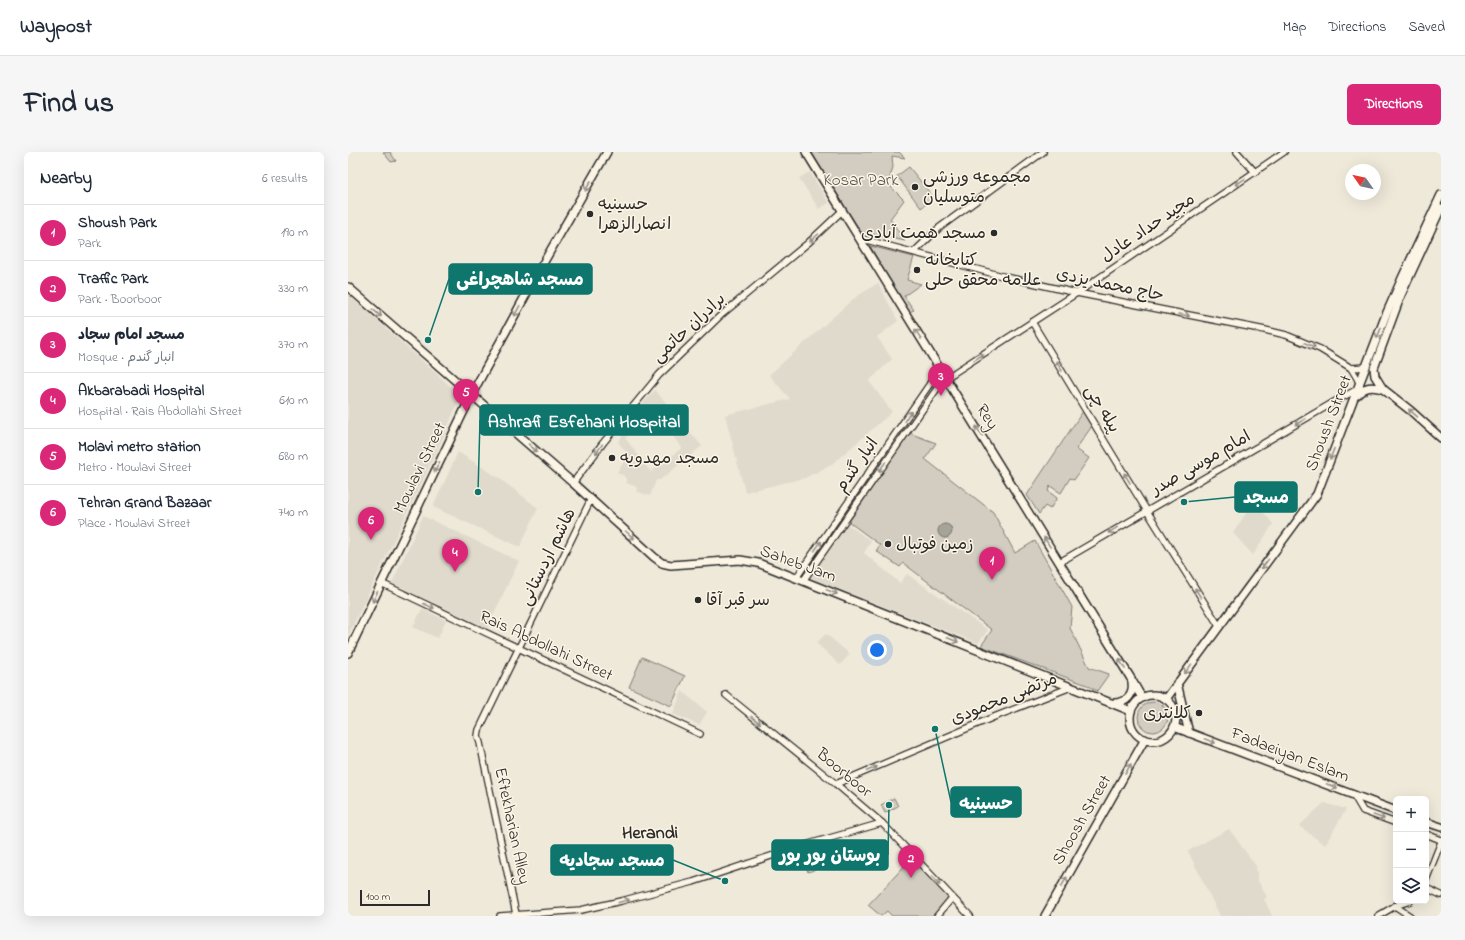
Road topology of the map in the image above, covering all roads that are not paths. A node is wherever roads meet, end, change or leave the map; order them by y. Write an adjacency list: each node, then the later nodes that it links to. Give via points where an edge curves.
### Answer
1 (607, 152): 21 (main road, Mowlavi Street, one-way to 21)
2 (806, 152): 9 (main road, Rey)
3 (1043, 152): 11 (street, via 939,228)
4 (1237, 152): 6 (street)
5 (1284, 152): 6 (street, مجید حداد عادل)
6 (1254, 172): 13 (street, مجید حداد عادل, one-way to 13)
7 (1441, 197): 16 (main road, Shoush Street, one-way to 16, via 1403,276)
8 (1441, 208): 16 (main road, Shoush Street)
9 (842, 211): 10 (main road, Rey); 25 (street, برادران حاتمی, one-way to 25, via 720,316 659,375)
10 (859, 238): 11 (street, حاج محمد یزدی); 15 (main road, Rey, one-way to 10)
11 (914, 252): 13 (street, حاج محمد یزدی)
12 (348, 287): 21 (main road, Saheb Jam, one-way to 21)
13 (1077, 294): 14 (street, مجید حداد عادل); 17 (street, حاج محمد یزدی, one-way to 17, via 1286,335 1320,349)
14 (1032, 322): 18 (street, مجید حداد عادل, one-way to 14); 27 (street, پیله چی, one-way to 14)
15 (939, 367): 18 (main road, Rey); 22 (street, انبار گندم, one-way to 15)
16 (1370, 367): 17 (street); 19 (main road); 20 (main road, Shoush Street)
17 (1350, 368): 20 (street, حاج محمد یزدی, via 1357,378)
18 (946, 378): 24 (street, انبار گندم); 28 (main road, Rey, one-way to 18)
19 (1383, 389): 20 (main road, via 1369,387); 23 (main road, one-way to 19, via 1411,410)
20 (1358, 390): 27 (street, امام موسی صدر, one-way to 27); 31 (main road, Shoush Street, one-way to 31, via 1317,494)
21 (472, 395): 25 (main road, Saheb Jam, one-way to 25); 30 (main road, Mowlavi Street, one-way to 30)
22 (893, 437): 24 (street); 29 (street, انبار گندم, one-way to 22)
23 (1441, 438)
24 (900, 442): 29 (street, انبار گندم, one-way to 29)
25 (573, 483): 26 (main road, Saheb Jam)
26 (591, 499): 29 (main road, Saheb Jam, one-way to 29, via 654,557 667,565 740,560 758,563); 32 (street, هاشم اردستانی)
27 (1147, 511): 28 (street, امام موسی صدر, one-way to 28); 31 (street, پیله چی, one-way to 27)
28 (1060, 562): 34 (main road, Rey, one-way to 28)
29 (800, 579): 36 (main road, Saheb Jam, one-way to 36)
30 (381, 583): 32 (street, Rais Abdollahi Street, one-way to 32); 33 (main road, Mowlavi Street, one-way to 33)
31 (1219, 626): 35 (main road, Shoush Street, one-way to 35)
32 (519, 648): 42 (street, هاشم اردستانی); 45 (street, Rais Abdollahi Street)
33 (348, 653)
34 (1130, 677): 38 (main road, Rey); 40 (main road, via 1131,696 1124,701)
35 (1177, 683): 39 (main road, Shoush Street); 44 (main road)
36 (1072, 687): 40 (main road, Saheb Jam); 47 (street, مرتضی محمودی, one-way to 36)
37 (726, 695): 47 (street, Boorboor, one-way to 47)
38 (1142, 698): 39 (main road, via 1153,695); 41 (main road)
39 (1166, 699): 43 (main road, via 1175,711)
40 (1112, 703): 41 (main road, Saheb Jam)
41 (1131, 711): 46 (main road, via 1132,728)
42 (484, 721): 62 (street, Eftekharian Alley, via 479,730 480,743)
43 (1174, 727): 44 (main road, Fadaeiyan Eslam); 46 (main road, via 1161,739)
44 (1189, 733): 48 (main road, Fadaeiyan Eslam, one-way to 48)
45 (700, 734)
46 (1144, 739): 66 (main road, Shoosh Street, one-way to 46)
47 (836, 784): 51 (street, Boorboor)
48 (1353, 794): 49 (main road, Fadaeiyan Eslam); 50 (street, one-way to 50, via 1363,811)
49 (1393, 809)
50 (1393, 822)
51 (882, 823): 59 (street, Boorboor, one-way to 59); 62 (street, one-way to 51, via 581,910 622,901 693,882 795,848)
52 (1429, 823): 53 (main road)
53 (1441, 827)
54 (1429, 835): 55 (street)
55 (1441, 841): 56 (street)
56 (1429, 872)
57 (1429, 889): 58 (street)
58 (1441, 895)
59 (952, 898): 64 (street); 65 (street, Boorboor)
60 (1400, 904): 61 (street)
61 (1394, 906): 67 (street); 68 (street)
62 (517, 915): 63 (street)
63 (500, 916)
64 (937, 916)
65 (970, 916)
66 (1045, 916)
67 (1378, 916)
68 (1410, 916)

